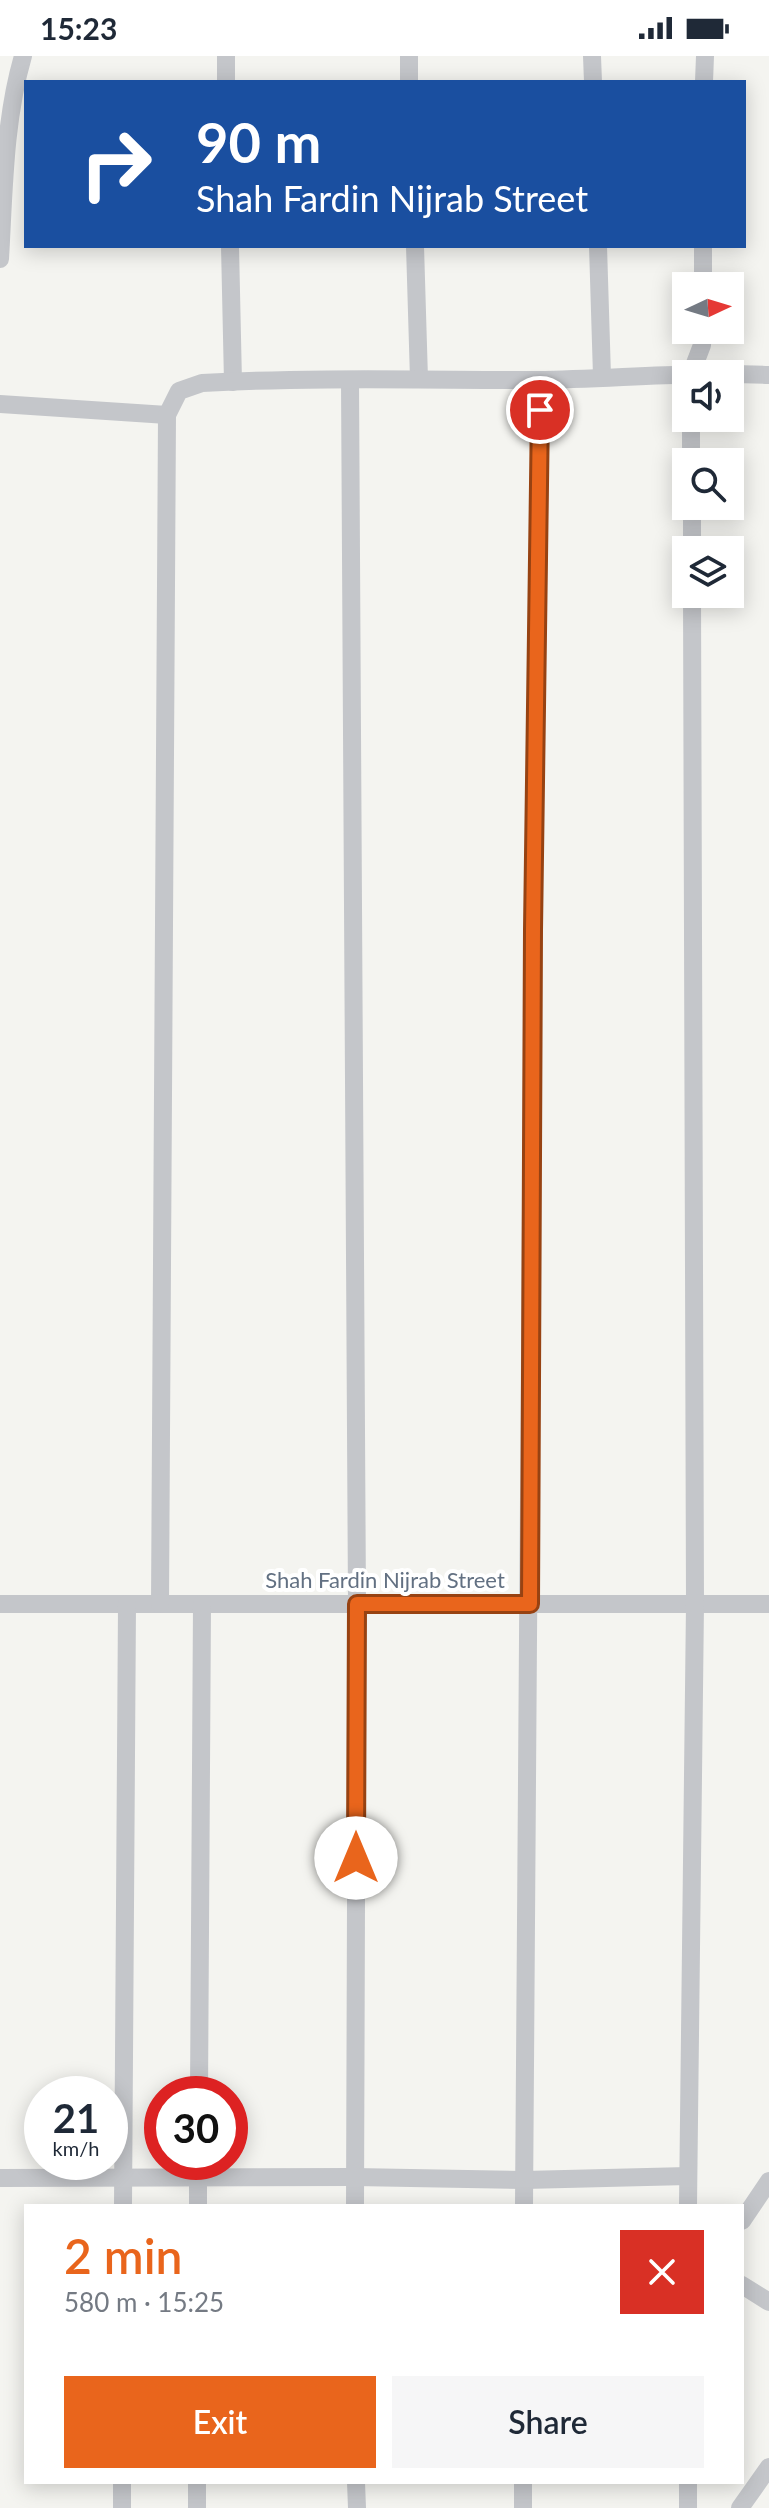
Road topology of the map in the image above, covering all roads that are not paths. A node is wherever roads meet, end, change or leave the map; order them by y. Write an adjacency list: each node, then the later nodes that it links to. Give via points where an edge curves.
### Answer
1 (23, 56): 14 (street, via 7,145)
2 (226, 56): 6 (street)
3 (409, 56): 7 (street)
4 (592, 56): 8 (street)
5 (705, 56): 9 (street)
6 (226, 80)
7 (409, 80)
8 (593, 80)
9 (704, 80)
10 (230, 248): 23 (street)
11 (415, 248): 20 (street)
12 (598, 248): 19 (street)
13 (703, 248): 15 (street)
14 (0, 259)
15 (703, 272)
16 (672, 374): 19 (street)
17 (744, 374): 18 (street)
18 (769, 375)
19 (602, 376): 21 (street)
20 (419, 379): 21 (street); 22 (street)
21 (541, 380): 32 (street)
22 (350, 381): 23 (street); 31 (street)
23 (233, 382): 25 (street, via 202,383 179,391)
24 (0, 404): 25 (street)
25 (167, 415): 29 (street)
26 (692, 608): 33 (street)
27 (0, 1604): 28 (street, Shah Fardin Nijrab Street)
28 (127, 1604): 29 (street, Shah Fardin Nijrab Street); 35 (street)
29 (160, 1604): 30 (street, Shah Fardin Nijrab Street)
30 (202, 1604): 31 (street, Shah Fardin Nijrab Street); 36 (street)
31 (357, 1604): 32 (street, Shah Fardin Nijrab Street); 39 (street)
32 (530, 1604): 33 (street, Shah Fardin Nijrab Street); 44 (street)
33 (695, 1604): 34 (street, Shah Fardin Nijrab Street); 38 (street)
34 (769, 1604)
35 (124, 2076)
36 (199, 2076)
37 (248, 2172): 39 (street)
38 (688, 2176): 44 (street); 50 (street)
39 (354, 2177): 44 (street); 48 (street)
40 (0, 2178): 41 (street)
41 (24, 2178)
42 (123, 2180): 46 (street)
43 (198, 2180): 47 (street)
44 (524, 2180): 49 (street)
45 (769, 2181): 51 (street)
46 (123, 2204)
47 (198, 2204)
48 (355, 2204)
49 (524, 2204)
50 (688, 2204)
51 (744, 2218)
52 (744, 2286): 53 (street)
53 (769, 2302)
54 (769, 2467): 65 (street)
55 (122, 2484): 60 (street)
56 (197, 2484): 61 (street)
57 (356, 2484): 62 (street)
58 (523, 2484): 63 (street)
59 (688, 2484): 64 (street)
60 (122, 2508)
61 (197, 2508)
62 (357, 2508)
63 (523, 2508)
64 (688, 2508)
65 (740, 2508)

